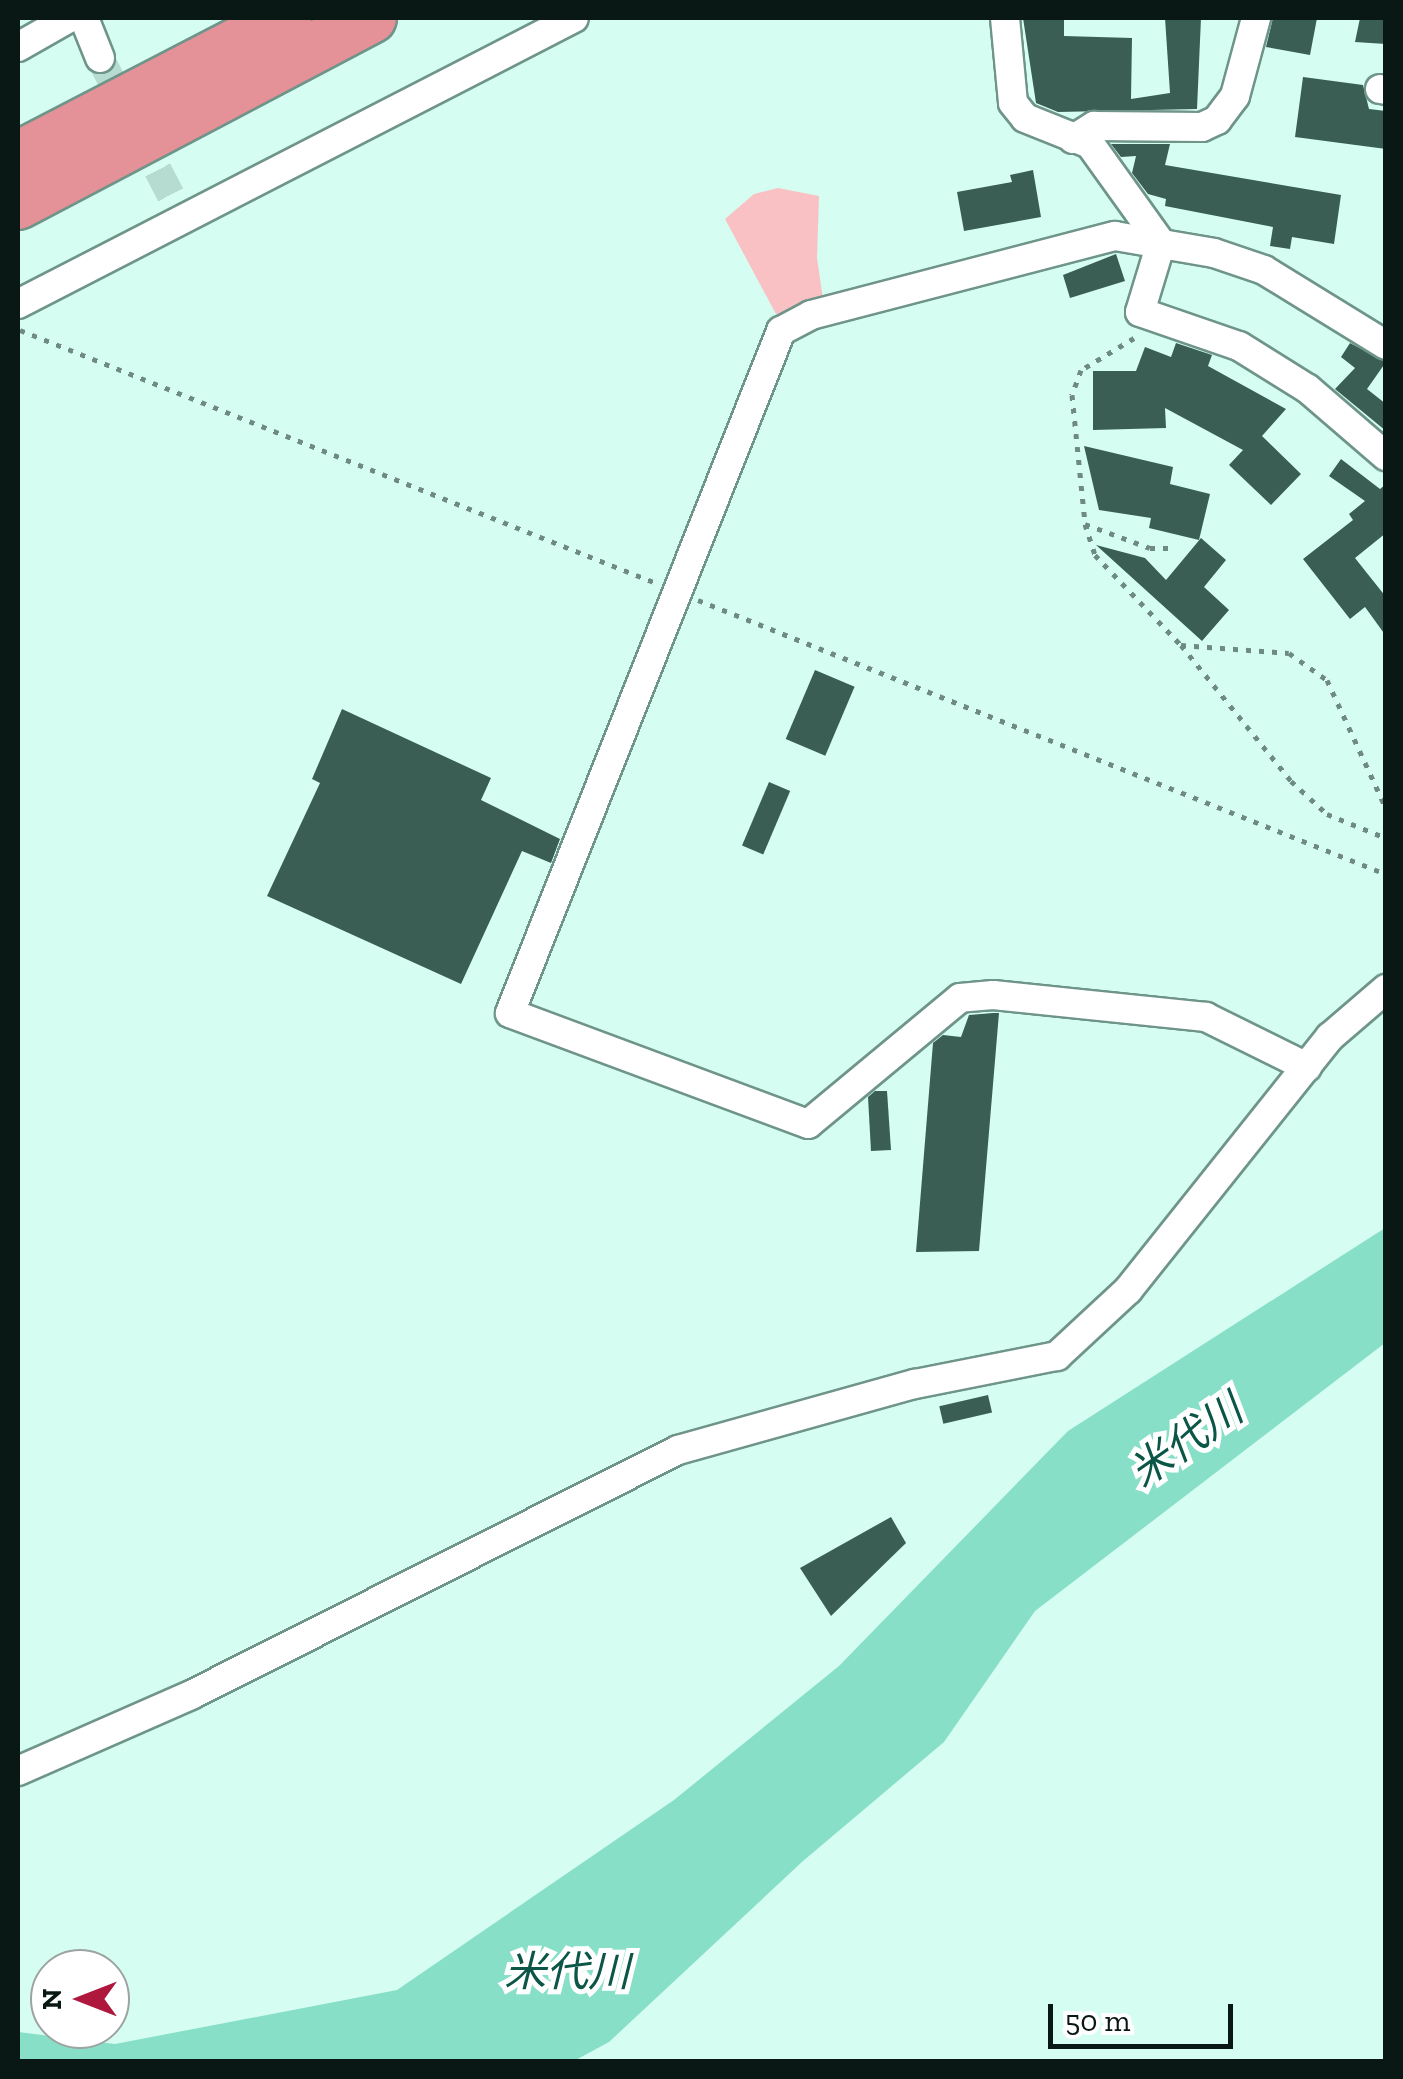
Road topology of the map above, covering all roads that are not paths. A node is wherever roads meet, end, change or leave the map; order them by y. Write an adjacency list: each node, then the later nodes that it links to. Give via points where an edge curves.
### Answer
1 (69, 18): 8 (street)
2 (84, 18): 9 (street)
3 (286, 18): 11 (highway)
4 (371, 18): 12 (highway)
5 (574, 18): 14 (street, via 178,211)
6 (1006, 18): 10 (street, via 1013,104 1025,118)
7 (1256, 18): 10 (street, via 1235,96 1217,120 1202,127 1094,126)
8 (18, 46)
9 (100, 58)
10 (1074, 138): 13 (street, via 1090,144)
11 (18, 157)
12 (18, 204)
13 (1161, 243): 15 (street, via 1264,270); 16 (street, via 1140,312 1239,346 1308,389); 18 (street, via 1115,236 811,315 781,331 510,1014 808,1124 960,998 994,995 1206,1017)
14 (18, 304)
15 (1386, 345)
16 (1386, 456)
17 (1386, 989): 18 (street)
18 (1307, 1066): 19 (street, via 1128,1290 1056,1356 915,1384 678,1450 191,1695)
19 (18, 1772)

